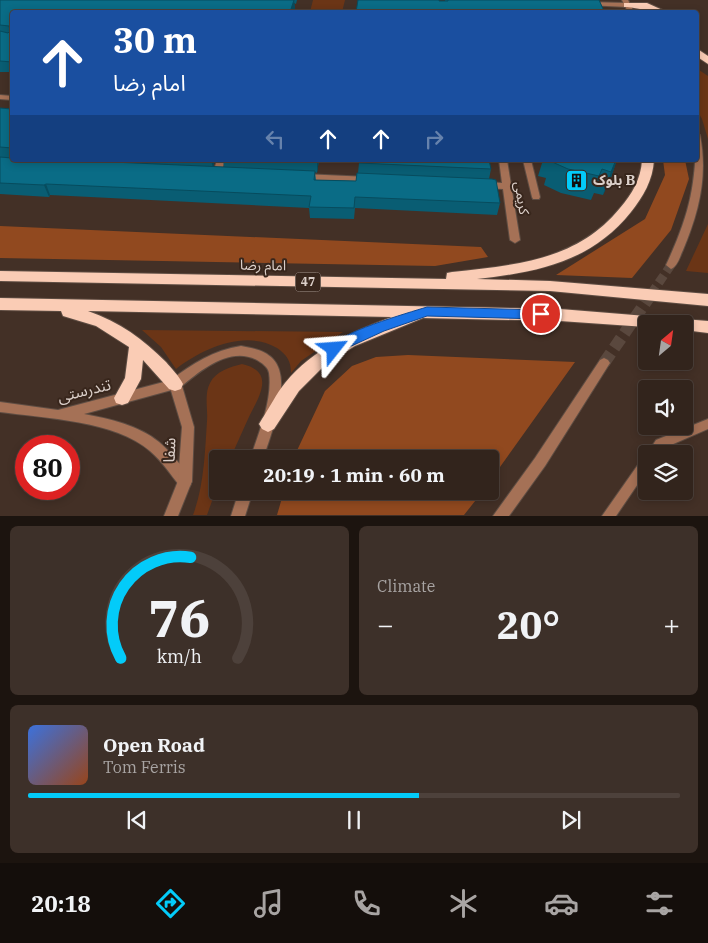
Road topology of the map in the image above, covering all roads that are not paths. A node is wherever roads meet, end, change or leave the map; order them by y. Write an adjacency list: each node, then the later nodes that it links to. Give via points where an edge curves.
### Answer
1 (580, 4): 2 (street)
2 (628, 6): 3 (highway)
3 (657, 10)
4 (699, 144): 16 (street, via 702,187 693,219)
5 (221, 162): 9 (street, via 221,173)
6 (502, 162): 13 (street, کریمی)
7 (527, 162): 14 (lane)
8 (648, 162): 18 (highway, via 641,188 622,217 589,245 572,254 528,268)
9 (207, 172)
10 (292, 176): 11 (street)
11 (379, 180)
12 (477, 185): 13 (street)
13 (507, 186): 15 (street, کریمی)
14 (536, 197)
15 (515, 240)
16 (670, 265)
17 (0, 276): 18 (highway, امام رضا / 47)
18 (392, 282): 19 (highway, امام رضا / 47, via 550,286)
19 (708, 300)
20 (0, 304): 21 (highway, 47)
21 (33, 305): 22 (highway, 47); 26 (highway, via 88,316 124,332)
22 (427, 312): 23 (highway, 47); 32 (highway, via 379,328 323,356 292,386)
23 (638, 320)
24 (693, 325): 25 (highway, 47)
25 (708, 327)
26 (137, 343): 28 (highway); 29 (highway, via 133,379)
27 (604, 363): 41 (street, via 540,462)
28 (175, 384): 29 (street, تندرستی); 32 (street, via 205,362 221,355 249,351 262,356 269,362 275,377); 37 (street, شفا, via 188,427)
29 (122, 398): 31 (street, تندرستی)
30 (0, 407): 31 (street, تندرستی)
31 (58, 414): 37 (street, via 133,433 153,446)
32 (268, 424): 35 (street)
33 (708, 424): 34 (lane)
34 (659, 445)
35 (259, 450)
36 (638, 474): 42 (lane)
37 (186, 481): 39 (street, شفا)
38 (243, 500): 40 (street)
39 (171, 516)
40 (238, 516)
41 (500, 516)
42 (608, 516)

